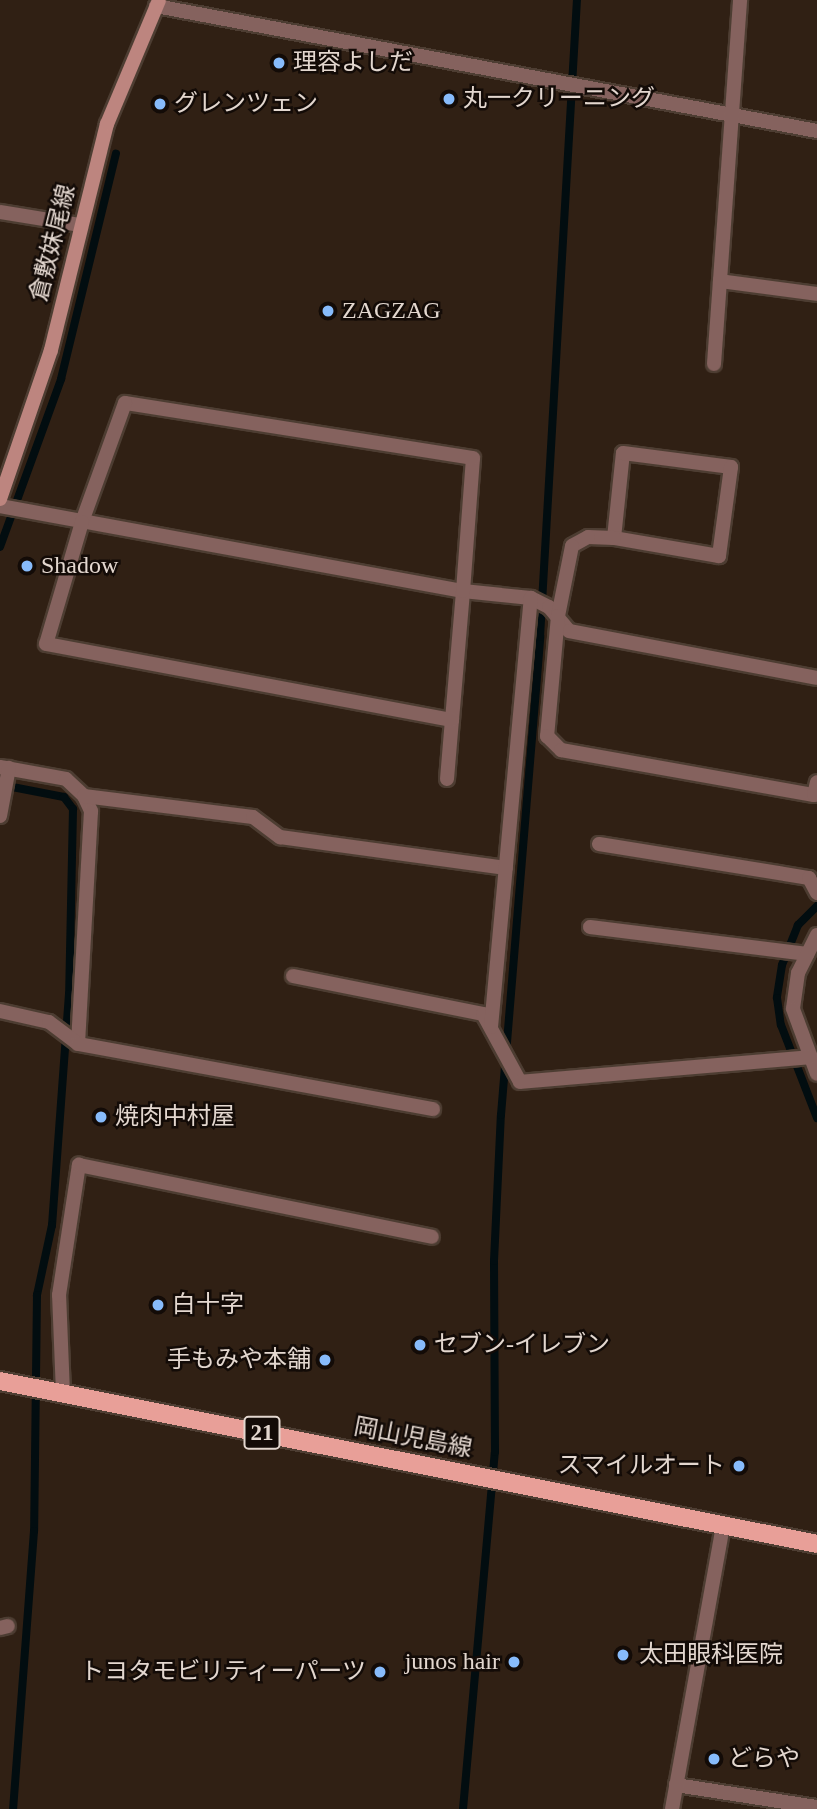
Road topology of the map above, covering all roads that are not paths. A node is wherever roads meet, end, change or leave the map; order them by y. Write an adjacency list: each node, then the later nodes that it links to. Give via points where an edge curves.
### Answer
1 (740, 0): 3 (street)
2 (158, 3): 3 (street); 6 (main road, 倉敷妹尾線, via 107,124)
3 (732, 114): 4 (street); 7 (street)
4 (817, 131)
5 (0, 212): 6 (street)
6 (80, 225): 10 (main road, 倉敷妹尾線)
7 (720, 281): 8 (street); 9 (street)
8 (817, 294)
9 (714, 364)
10 (7, 506): 11 (street)
11 (82, 522): 13 (street); 13 (street, via 125,403 472,458); 17 (street, via 46,644)
12 (614, 538): 12 (street, via 719,556 731,467 623,453); 15 (street, via 588,537 572,546)
13 (463, 591): 14 (street); 17 (street)
14 (532, 599): 15 (street); 24 (street)
15 (554, 612): 16 (street, via 569,631); 20 (street, via 547,736 561,750 814,795)
16 (817, 678)
17 (452, 720): 19 (street)
18 (5, 776): 21 (street, via 66,779); 22 (street)
19 (447, 779)
20 (817, 782)
21 (84, 796): 24 (street, via 253,817 280,837); 32 (street, via 91,811)
22 (0, 816)
23 (600, 845): 25 (street, via 809,878)
24 (506, 868): 31 (street)
25 (817, 892)
26 (590, 927): 28 (street)
27 (817, 935): 28 (street)
28 (802, 953): 33 (street, via 793,1009)
29 (293, 976): 31 (street, via 483,1014)
30 (0, 1011): 32 (street, via 49,1022)
31 (493, 1033): 33 (street, via 520,1082)
32 (76, 1043): 35 (street)
33 (807, 1058): 34 (street)
34 (817, 1074)
35 (433, 1109)
36 (432, 1237): 38 (street, via 79,1165 59,1295)
37 (0, 1381): 38 (main road, 岡山児島線 / 21)
38 (63, 1393): 39 (main road, 岡山児島線 / 21)
39 (723, 1525): 40 (main road, 岡山児島線 / 21); 41 (street)
40 (817, 1544)
41 (676, 1786): 42 (street); 43 (street)
42 (817, 1807)
43 (672, 1809)

